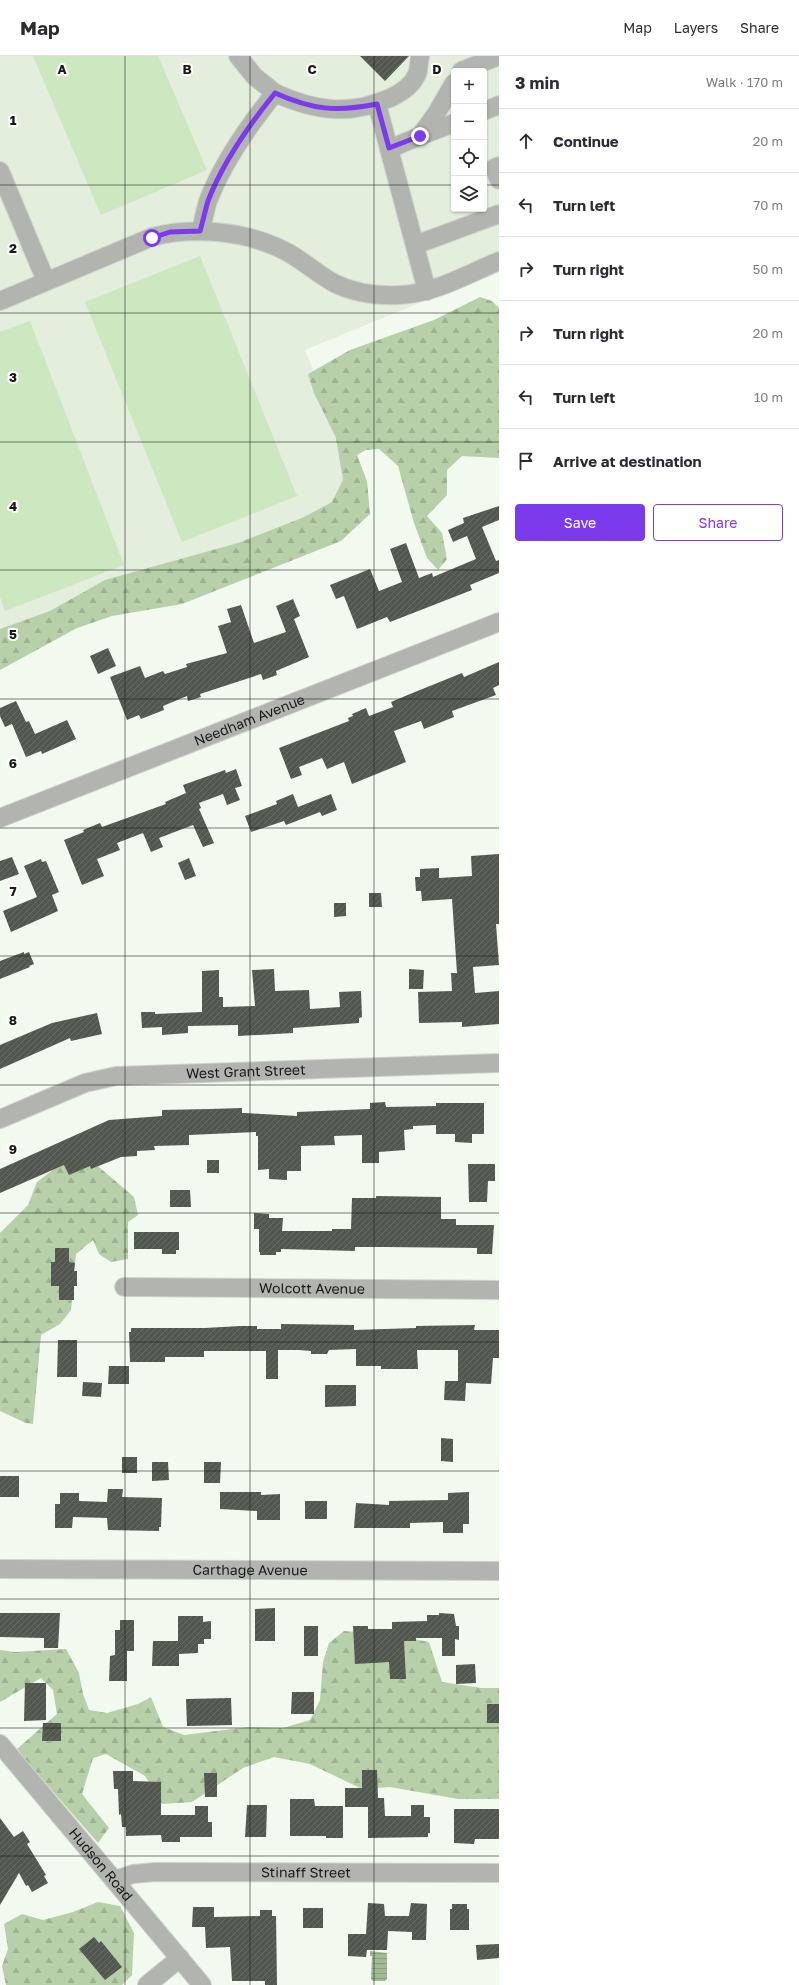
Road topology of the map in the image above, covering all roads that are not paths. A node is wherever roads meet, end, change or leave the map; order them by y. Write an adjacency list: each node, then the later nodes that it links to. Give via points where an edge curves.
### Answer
1 (238, 56): 8 (street, via 254,76)
2 (420, 56): 9 (street, via 417,74 405,91)
3 (458, 56): 5 (street)
4 (499, 56): 6 (street)
5 (460, 68)
6 (468, 68)
7 (451, 88): 13 (street)
8 (275, 93): 9 (street, via 300,104 324,109 350,109); 19 (street, via 246,130 218,180 208,202)
9 (377, 104): 14 (street)
10 (499, 105): 11 (street)
11 (487, 110)
12 (451, 124): 13 (street)
13 (420, 136): 14 (street)
14 (389, 148): 20 (street)
15 (499, 166): 17 (street, via 494,168)
16 (0, 171): 22 (street)
17 (499, 180)
18 (499, 214): 20 (street)
19 (200, 231): 22 (street, via 170,232); 23 (street, via 255,238 285,251 336,284 361,292 399,295)
20 (415, 245): 23 (street)
21 (499, 261): 23 (street)
22 (46, 281): 24 (street)
23 (427, 290)
24 (0, 301)
25 (499, 622): 26 (street, Needham Avenue)
26 (0, 818)
27 (499, 1063): 28 (street, West Grant Street, via 116,1076 85,1083)
28 (0, 1119)
29 (124, 1287): 30 (street, Wolcott Avenue)
30 (499, 1290)
31 (0, 1569): 32 (street, Carthage Avenue)
32 (499, 1571)
33 (0, 1744): 35 (street, Hudson Road)
34 (499, 1873): 35 (street, Stinaff Street, via 155,1872 133,1874)
35 (115, 1880): 36 (street, Hudson Road)
36 (180, 1958): 37 (street); 38 (street, Hudson Road)
37 (147, 1985)
38 (202, 1985)

